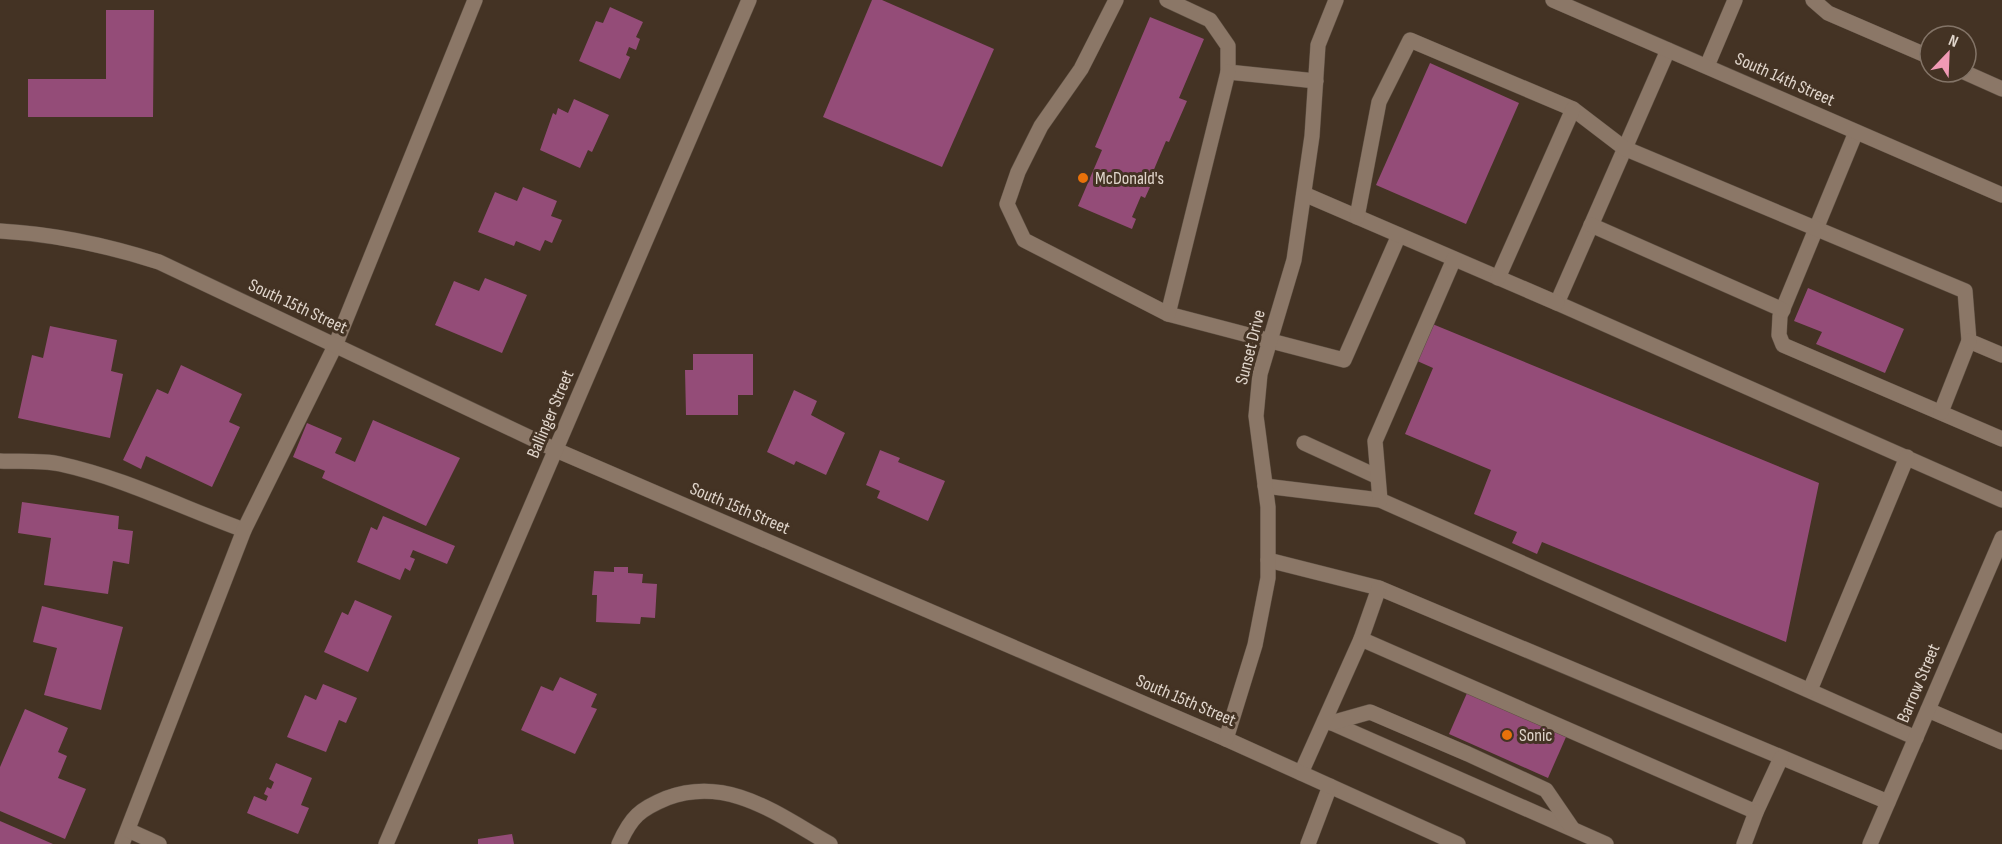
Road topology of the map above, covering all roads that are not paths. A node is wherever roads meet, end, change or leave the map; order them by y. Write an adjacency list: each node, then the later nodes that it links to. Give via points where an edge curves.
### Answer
1 (475, 0): 33 (street)
2 (749, 0): 38 (street, Ballinger Street)
3 (1116, 0): 30 (street, via 1081,69 1041,126 1006,204 1024,240)
4 (1167, 0): 12 (street, via 1210,20 1228,46)
5 (1336, 0): 14 (street, Sunset Drive, via 1318,45)
6 (1553, 0): 9 (street, South 14th Street)
7 (1735, 0): 11 (street)
8 (1813, 0): 10 (street, via 1828,13)
9 (1668, 50): 11 (street, South 14th Street); 18 (street)
10 (1918, 52)
11 (1707, 66): 17 (street, South 14th Street)
12 (1228, 72): 14 (street); 30 (street)
13 (1978, 78): 15 (street)
14 (1316, 81): 19 (street, Sunset Drive)
15 (2002, 88)
16 (1573, 109): 18 (street); 21 (street, via 1410,40 1379,102); 27 (street)
17 (1856, 132): 20 (street, South 14th Street); 23 (street)
18 (1624, 148): 22 (street); 23 (street)
19 (1304, 194): 21 (street); 31 (street, Sunset Drive, via 1294,260)
20 (2002, 195)
21 (1356, 217): 25 (street)
22 (1591, 225): 28 (street); 29 (street)
23 (1817, 229): 29 (street); 32 (street, via 1965,291)
24 (0, 231): 33 (street, South 15th Street, via 100,243 159,262)
25 (1399, 235): 26 (street); 31 (street, via 1344,360)
26 (1454, 259): 27 (street); 41 (street, via 1375,441)
27 (1498, 278): 28 (street)
28 (1557, 303): 39 (street)
29 (1783, 310): 35 (street, via 1779,335 1783,345)
30 (1168, 314): 31 (street)
31 (1270, 341): 42 (street, Sunset Drive, via 1260,374 1256,416)
32 (1969, 341): 34 (street); 35 (street)
33 (335, 345): 38 (street, South 15th Street); 45 (street)
34 (2002, 355)
35 (1941, 412): 36 (street)
36 (2002, 440)
37 (1304, 443): 41 (street)
38 (556, 450): 54 (street, South 15th Street); 64 (street, Ballinger Street)
39 (1907, 457): 44 (street); 50 (street)
40 (0, 461): 45 (street, via 58,463 124,482)
41 (1376, 476): 43 (street)
42 (1265, 486): 43 (street); 47 (street, Sunset Drive)
43 (1380, 500): 50 (street)
44 (2002, 500)
45 (244, 530): 62 (street)
46 (2002, 538): 51 (street, Barrow Street)
47 (1268, 560): 48 (street); 54 (street, Sunset Drive, via 1256,645)
48 (1379, 588): 49 (street); 56 (street)
49 (1361, 639): 52 (street); 60 (street)
50 (1810, 690): 53 (street)
51 (1928, 710): 53 (street, Barrow Street); 55 (street)
52 (1328, 722): 57 (street); 61 (street); 61 (street, via 1370,712 1468,754 1546,790)
53 (1916, 738): 59 (street, Barrow Street)
54 (1226, 739): 57 (street, South 15th Street)
55 (2002, 742)
56 (1781, 758): 59 (street); 60 (street)
57 (1301, 773): 58 (street, South 15th Street)
58 (1330, 786): 67 (street); 68 (street, South 15th Street)
59 (1888, 802): 71 (street, Barrow Street)
60 (1756, 812): 70 (street)
61 (1574, 830): 69 (street)
62 (125, 837): 63 (street)
63 (159, 844)
64 (386, 844)
65 (619, 844): 66 (street, via 627,826 644,807 672,796 709,789 748,799)
66 (830, 844)
67 (1308, 844)
68 (1458, 844)
69 (1606, 844)
70 (1744, 844)
71 (1870, 844)

